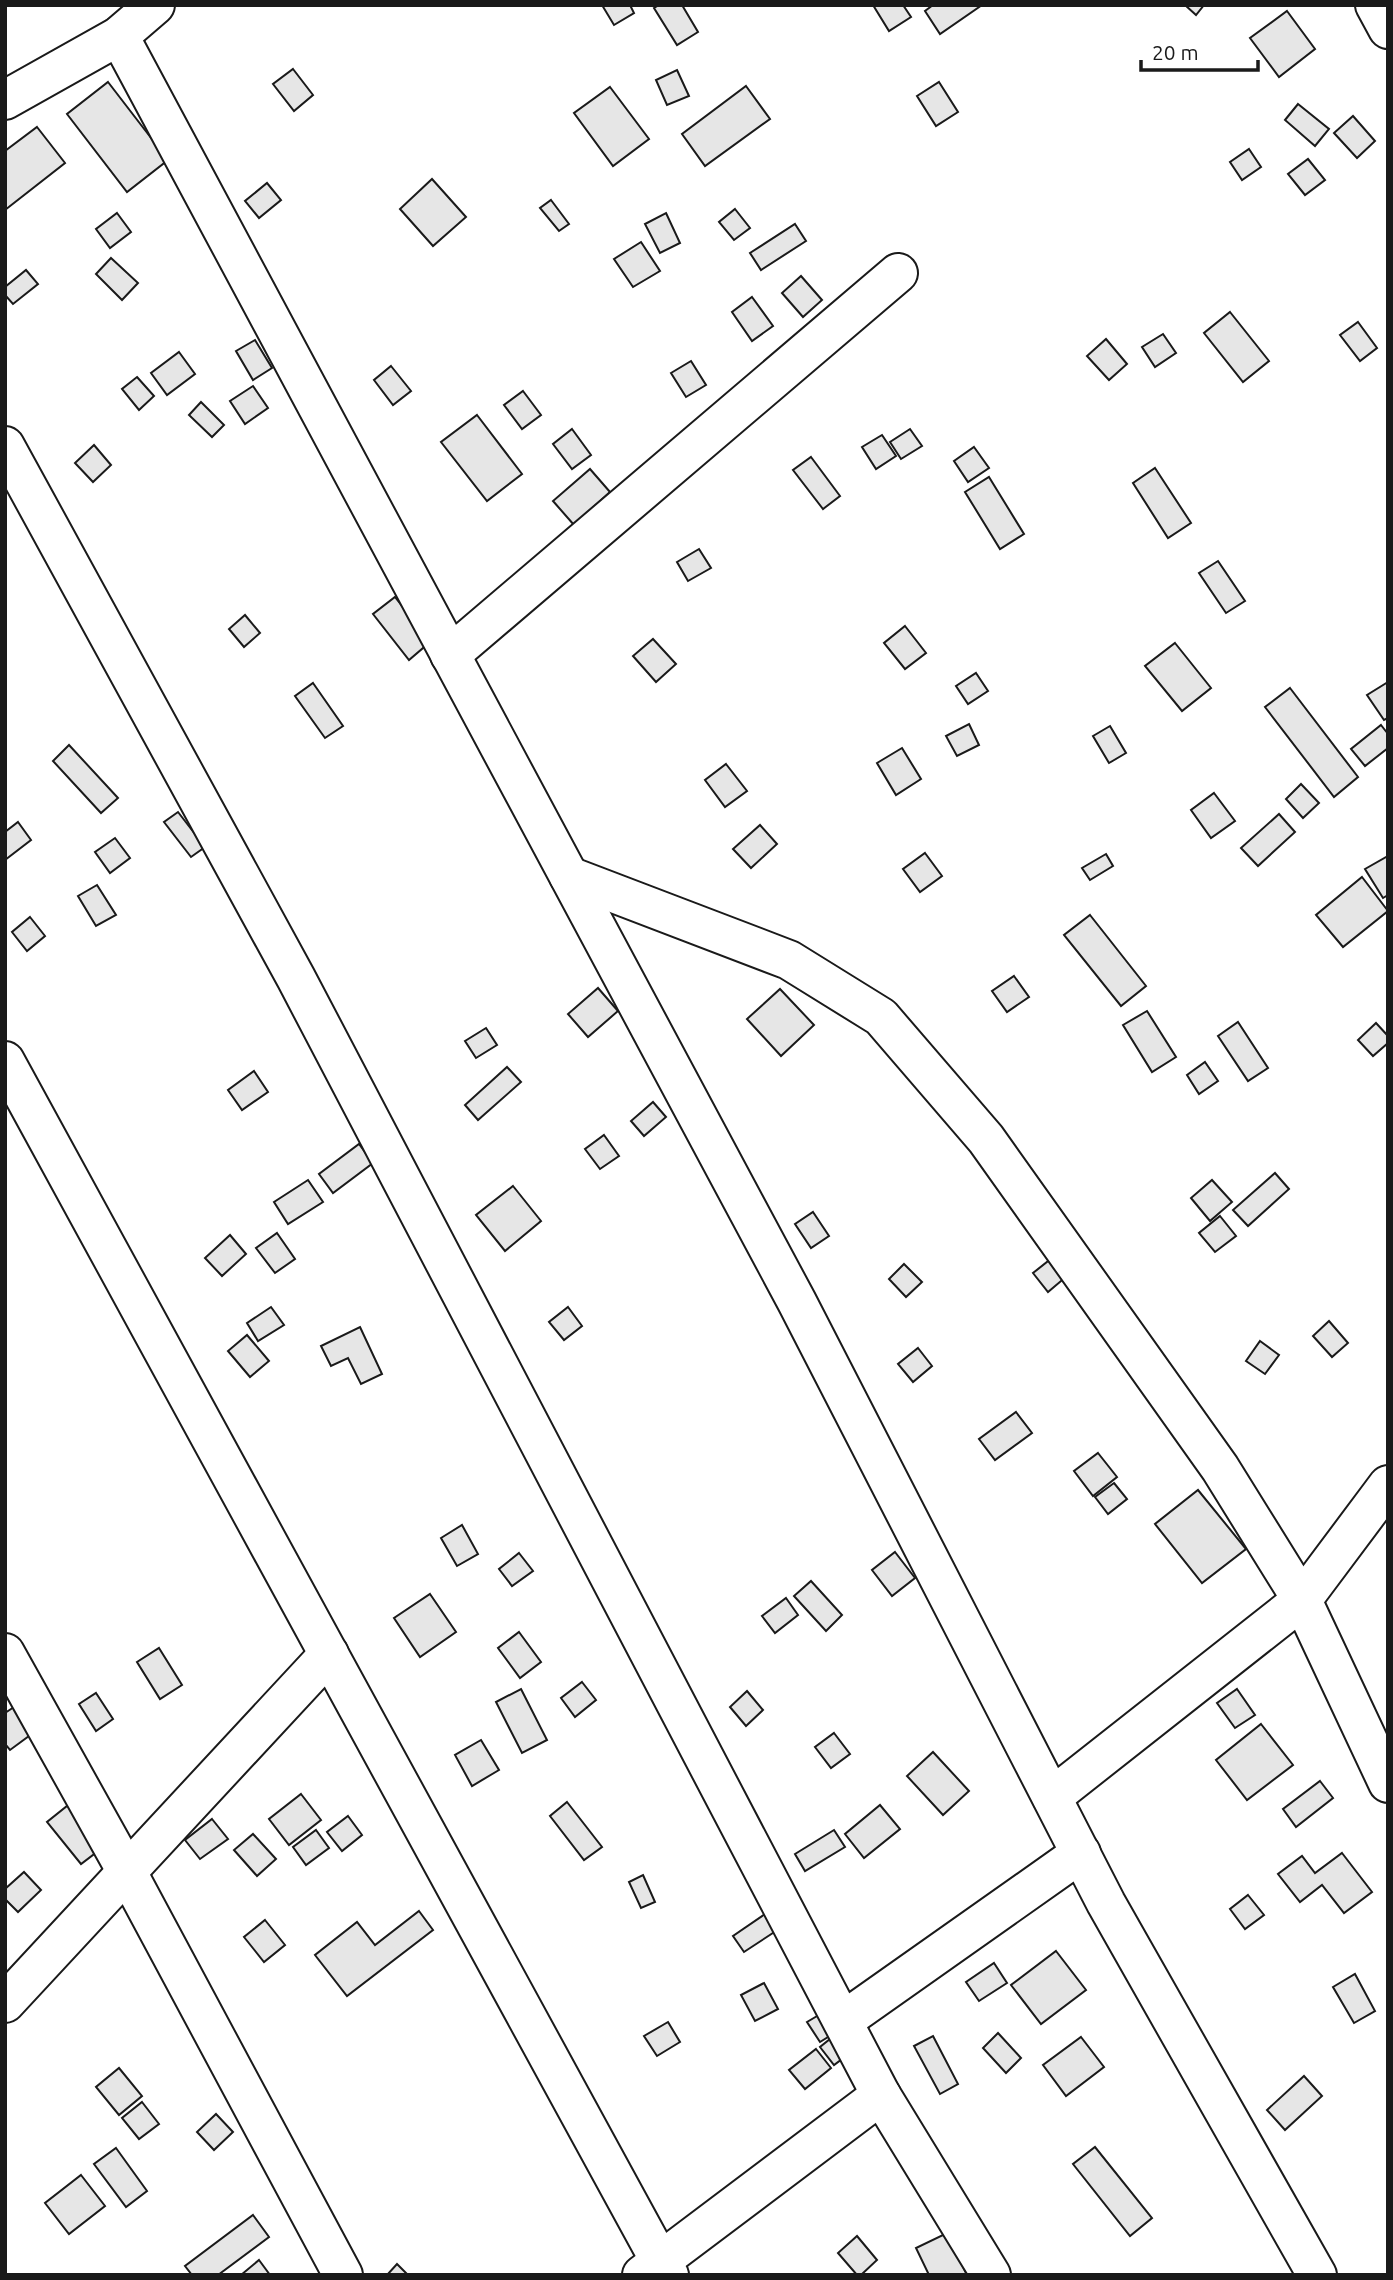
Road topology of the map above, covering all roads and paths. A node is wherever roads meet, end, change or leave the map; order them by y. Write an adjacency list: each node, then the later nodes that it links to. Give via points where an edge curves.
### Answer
1 (155, 5): 4 (street)
2 (1375, 5): 3 (street)
3 (1388, 29)
4 (119, 36): 5 (street); 8 (street)
5 (5, 100)
6 (898, 273): 8 (street)
7 (5, 446): 20 (street, via 296,978)
8 (450, 655): 9 (street)
9 (569, 876): 12 (street, via 789,960 881,1017 986,1139 1220,1468); 16 (street, via 797,1302)
10 (5, 1061): 14 (street)
11 (1388, 1485): 12 (street)
12 (1302, 1600): 15 (street); 16 (street)
13 (5, 1653): 18 (street)
14 (329, 1654): 18 (street); 22 (street)
15 (1388, 1783)
16 (1052, 1797): 17 (street)
17 (1081, 1853): 20 (street); 25 (street)
18 (127, 1872): 19 (street); 23 (street)
19 (5, 2003)
20 (843, 2021): 21 (street)
21 (881, 2095): 22 (street); 24 (street)
22 (657, 2270)
23 (343, 2275)
24 (991, 2275)
25 (1317, 2275)

